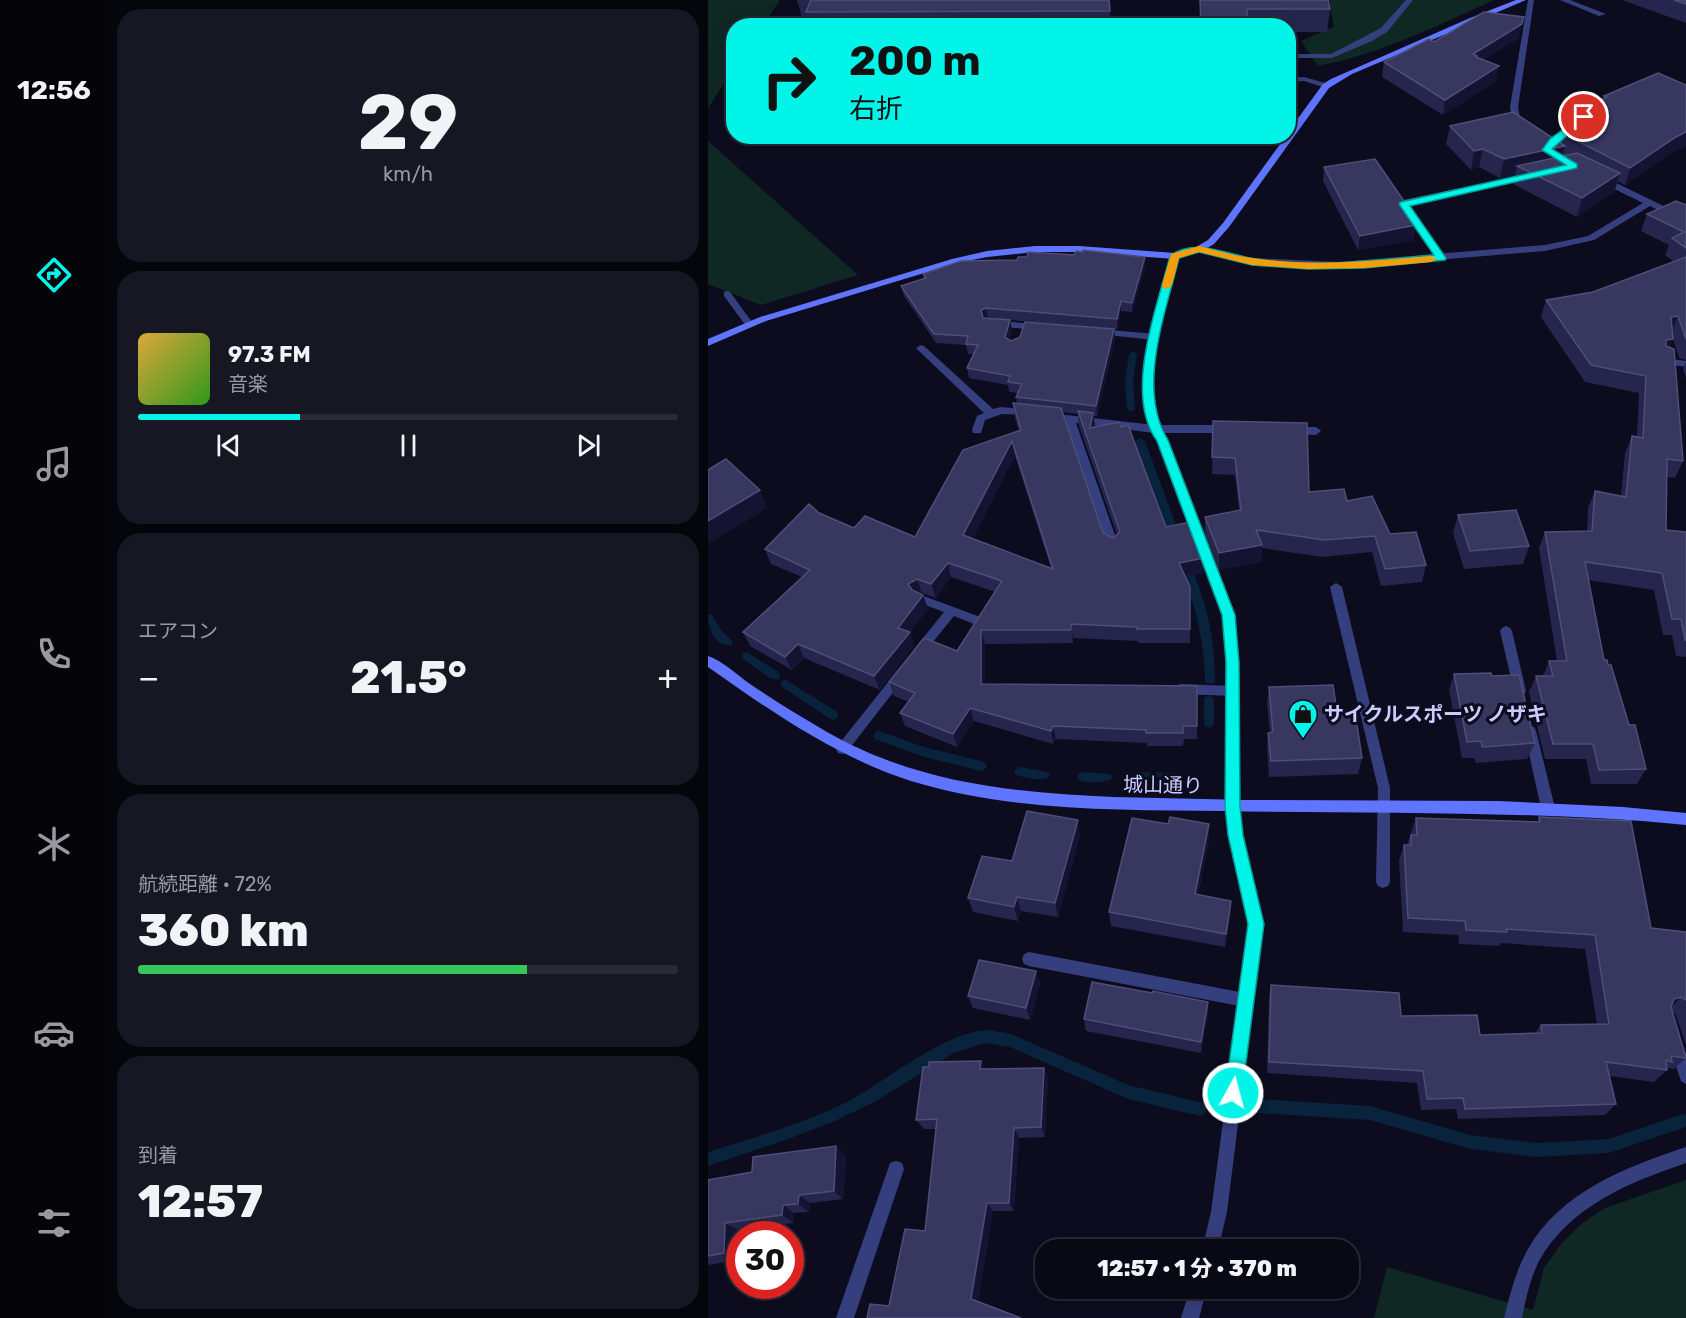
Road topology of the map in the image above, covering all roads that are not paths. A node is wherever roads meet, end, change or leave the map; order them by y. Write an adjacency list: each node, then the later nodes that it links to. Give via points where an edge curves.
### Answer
1 (1410, 0): 6 (street, via 1384,30 1369,39 1332,56)
2 (1523, 0): 10 (street, via 1342,74)
3 (1531, 0): 12 (street, via 1514,107 1516,118)
4 (1563, 0): 5 (street)
5 (1602, 14)
6 (1296, 58)
7 (1300, 71): 8 (street)
8 (1304, 79): 9 (street); 10 (street)
9 (1296, 80)
10 (1326, 86): 11 (street)
11 (1296, 128)
12 (1530, 136)
13 (1284, 144): 20 (street, via 1226,225)
14 (1542, 173): 18 (street)
15 (1595, 176): 17 (street)
16 (1398, 195): 18 (street)
17 (1649, 203): 19 (street); 22 (street, via 1591,238 1545,248)
18 (1404, 204): 22 (street)
19 (1686, 220)
20 (1199, 249): 21 (street); 22 (street, via 1252,261 1308,266)
21 (1175, 256): 25 (street, via 1079,249 987,254); 28 (street)
22 (1441, 258)
23 (727, 294): 25 (street)
24 (988, 323): 26 (street, via 1019,331)
25 (749, 324): 29 (street)
26 (1044, 328)
27 (1090, 332): 28 (street)
28 (1155, 337): 35 (street, via 1147,374)
29 (708, 343)
30 (921, 348): 33 (street)
31 (1664, 361): 32 (street)
32 (1686, 364)
33 (992, 414): 34 (street, via 1001,410); 37 (street, via 981,418)
34 (1069, 418): 35 (street); 40 (street)
35 (1154, 429): 36 (street); 48 (street, via 1162,440 1228,615)
36 (1237, 429)
37 (977, 430)
38 (1282, 430): 39 (street)
39 (1316, 431)
40 (1113, 546)
41 (1336, 587): 53 (street, via 1384,788)
42 (921, 599): 43 (street)
43 (952, 611): 44 (street); 51 (street)
44 (979, 621)
45 (1506, 631): 49 (street)
46 (708, 661): 51 (street, 城山通り, via 779,712)
47 (1172, 689): 48 (street)
48 (1233, 691): 52 (street)
49 (1522, 700)
50 (1527, 722): 54 (street)
51 (842, 748): 52 (street, 城山通り, via 911,776 1001,795 1047,801)
52 (1233, 806): 53 (street, 城山通り); 58 (street, via 1235,835 1256,924)
53 (1383, 806): 54 (street, 城山通り); 56 (street)
54 (1548, 808): 55 (street, 城山通り)
55 (1686, 819)
56 (1383, 882)
57 (1029, 959): 58 (street)
58 (1245, 1000): 63 (street)
59 (1671, 1031): 60 (street)
60 (1686, 1076)
61 (1686, 1155): 67 (street, via 1627,1176 1559,1219 1525,1270)
62 (896, 1168): 65 (street)
63 (1213, 1239)
64 (1196, 1299): 66 (street)
65 (845, 1318)
66 (1190, 1318)
67 (1513, 1318)

